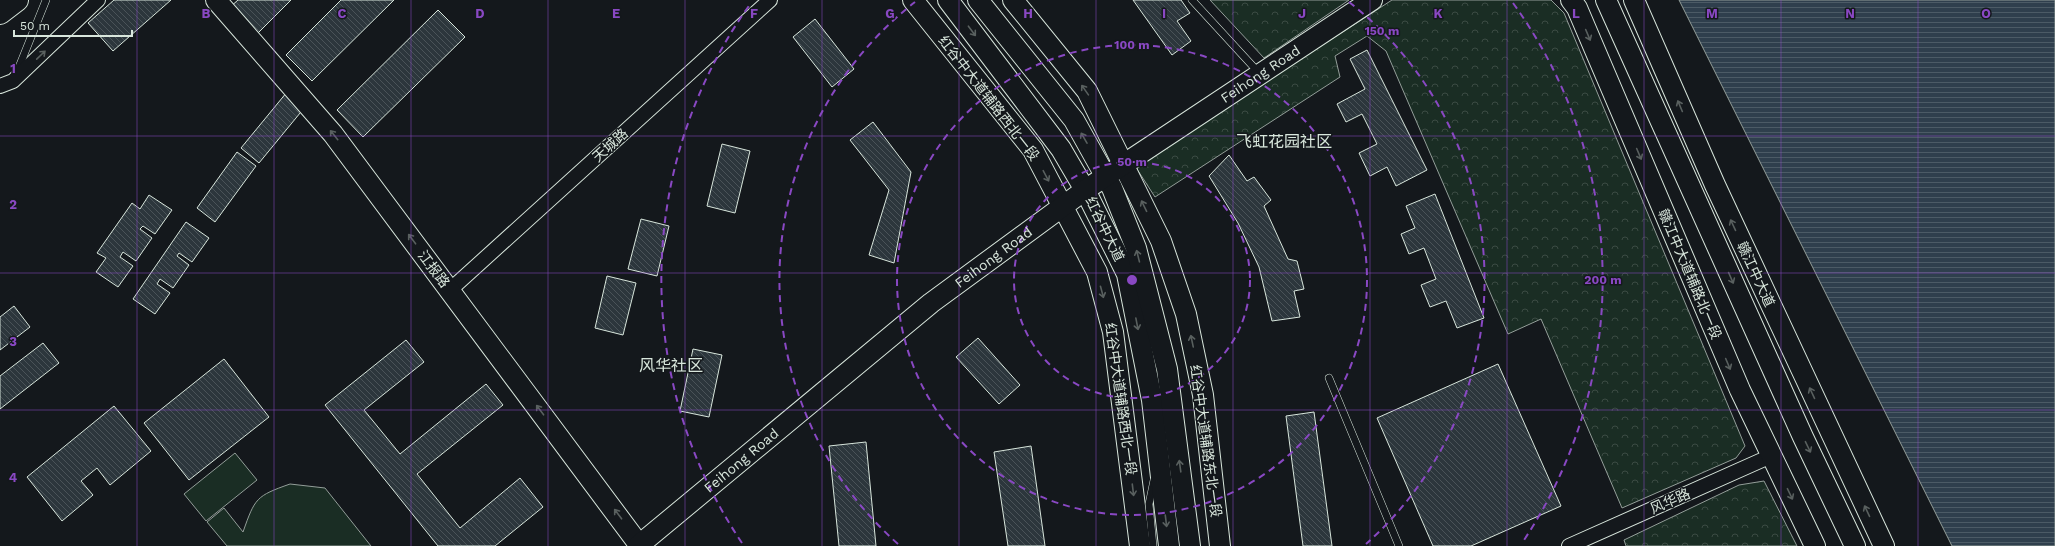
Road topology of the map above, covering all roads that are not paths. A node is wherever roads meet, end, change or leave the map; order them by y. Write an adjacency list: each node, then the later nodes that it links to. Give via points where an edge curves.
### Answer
1 (17, 0): 15 (highway)
2 (46, 0): 17 (lane)
3 (98, 0): 17 (street, one-way to 3)
4 (216, 0): 22 (street, 江报路, one-way to 4, via 333,134)
5 (770, 0): 22 (street, 天城路)
6 (913, 0): 21 (street, 红谷中大道辅路西北一段, one-way to 21, via 1033,150)
7 (948, 0): 20 (street, 红谷中大道, one-way to 20, via 1061,149)
8 (978, 0): 19 (street, 红谷中大道, one-way to 8, via 1074,120)
9 (1013, 0): 18 (street, 红谷中大道辅路东北一段, one-way to 9, via 1087,91)
10 (1192, 0): 16 (lane)
11 (1372, 0): 16 (street, Feihong Road)
12 (1606, 0): 36 (street, 赣江中大道, one-way to 36, via 1803,437)
13 (1634, 0): 37 (street, 赣江中大道, one-way to 13, via 1715,186)
14 (1574, 3): 25 (street, 赣江中大道辅路北一段, one-way to 25, via 1740,390)
15 (0, 13)
16 (1260, 74): 18 (street, Feihong Road)
17 (7, 84)
18 (1123, 165): 19 (street, Feihong Road); 32 (street, 红谷中大道辅路东北一段, one-way to 18, via 1203,394 1186,314 1161,241)
19 (1106, 176): 20 (street, Feihong Road); 31 (street, 红谷中大道, one-way to 19, via 1167,369 1136,248)
20 (1085, 190): 21 (street, Feihong Road); 26 (street, 红谷中大道, one-way to 26, via 1127,274 1152,400)
21 (1062, 206): 24 (street, 红谷中大道辅路西北一段, one-way to 24, via 1097,272 1113,332); 27 (street, Feihong Road, via 931,303)
22 (450, 290): 27 (street, 江报路, one-way to 22)
23 (1329, 378): 33 (lane)
24 (1124, 414): 26 (street); 28 (street, 红谷中大道辅路西北一段, one-way to 28)
25 (1771, 456): 34 (street, 风华路); 35 (street, 赣江中大道辅路北一段, one-way to 35)
26 (1159, 458): 29 (lane, via 1149,504); 30 (street, 红谷中大道, one-way to 30)
27 (639, 545)
28 (1140, 546)
29 (1153, 546)
30 (1169, 546)
31 (1190, 546)
32 (1220, 546)
33 (1399, 546)
34 (1569, 546)
35 (1815, 546)
36 (1855, 546)
37 (1884, 546)

